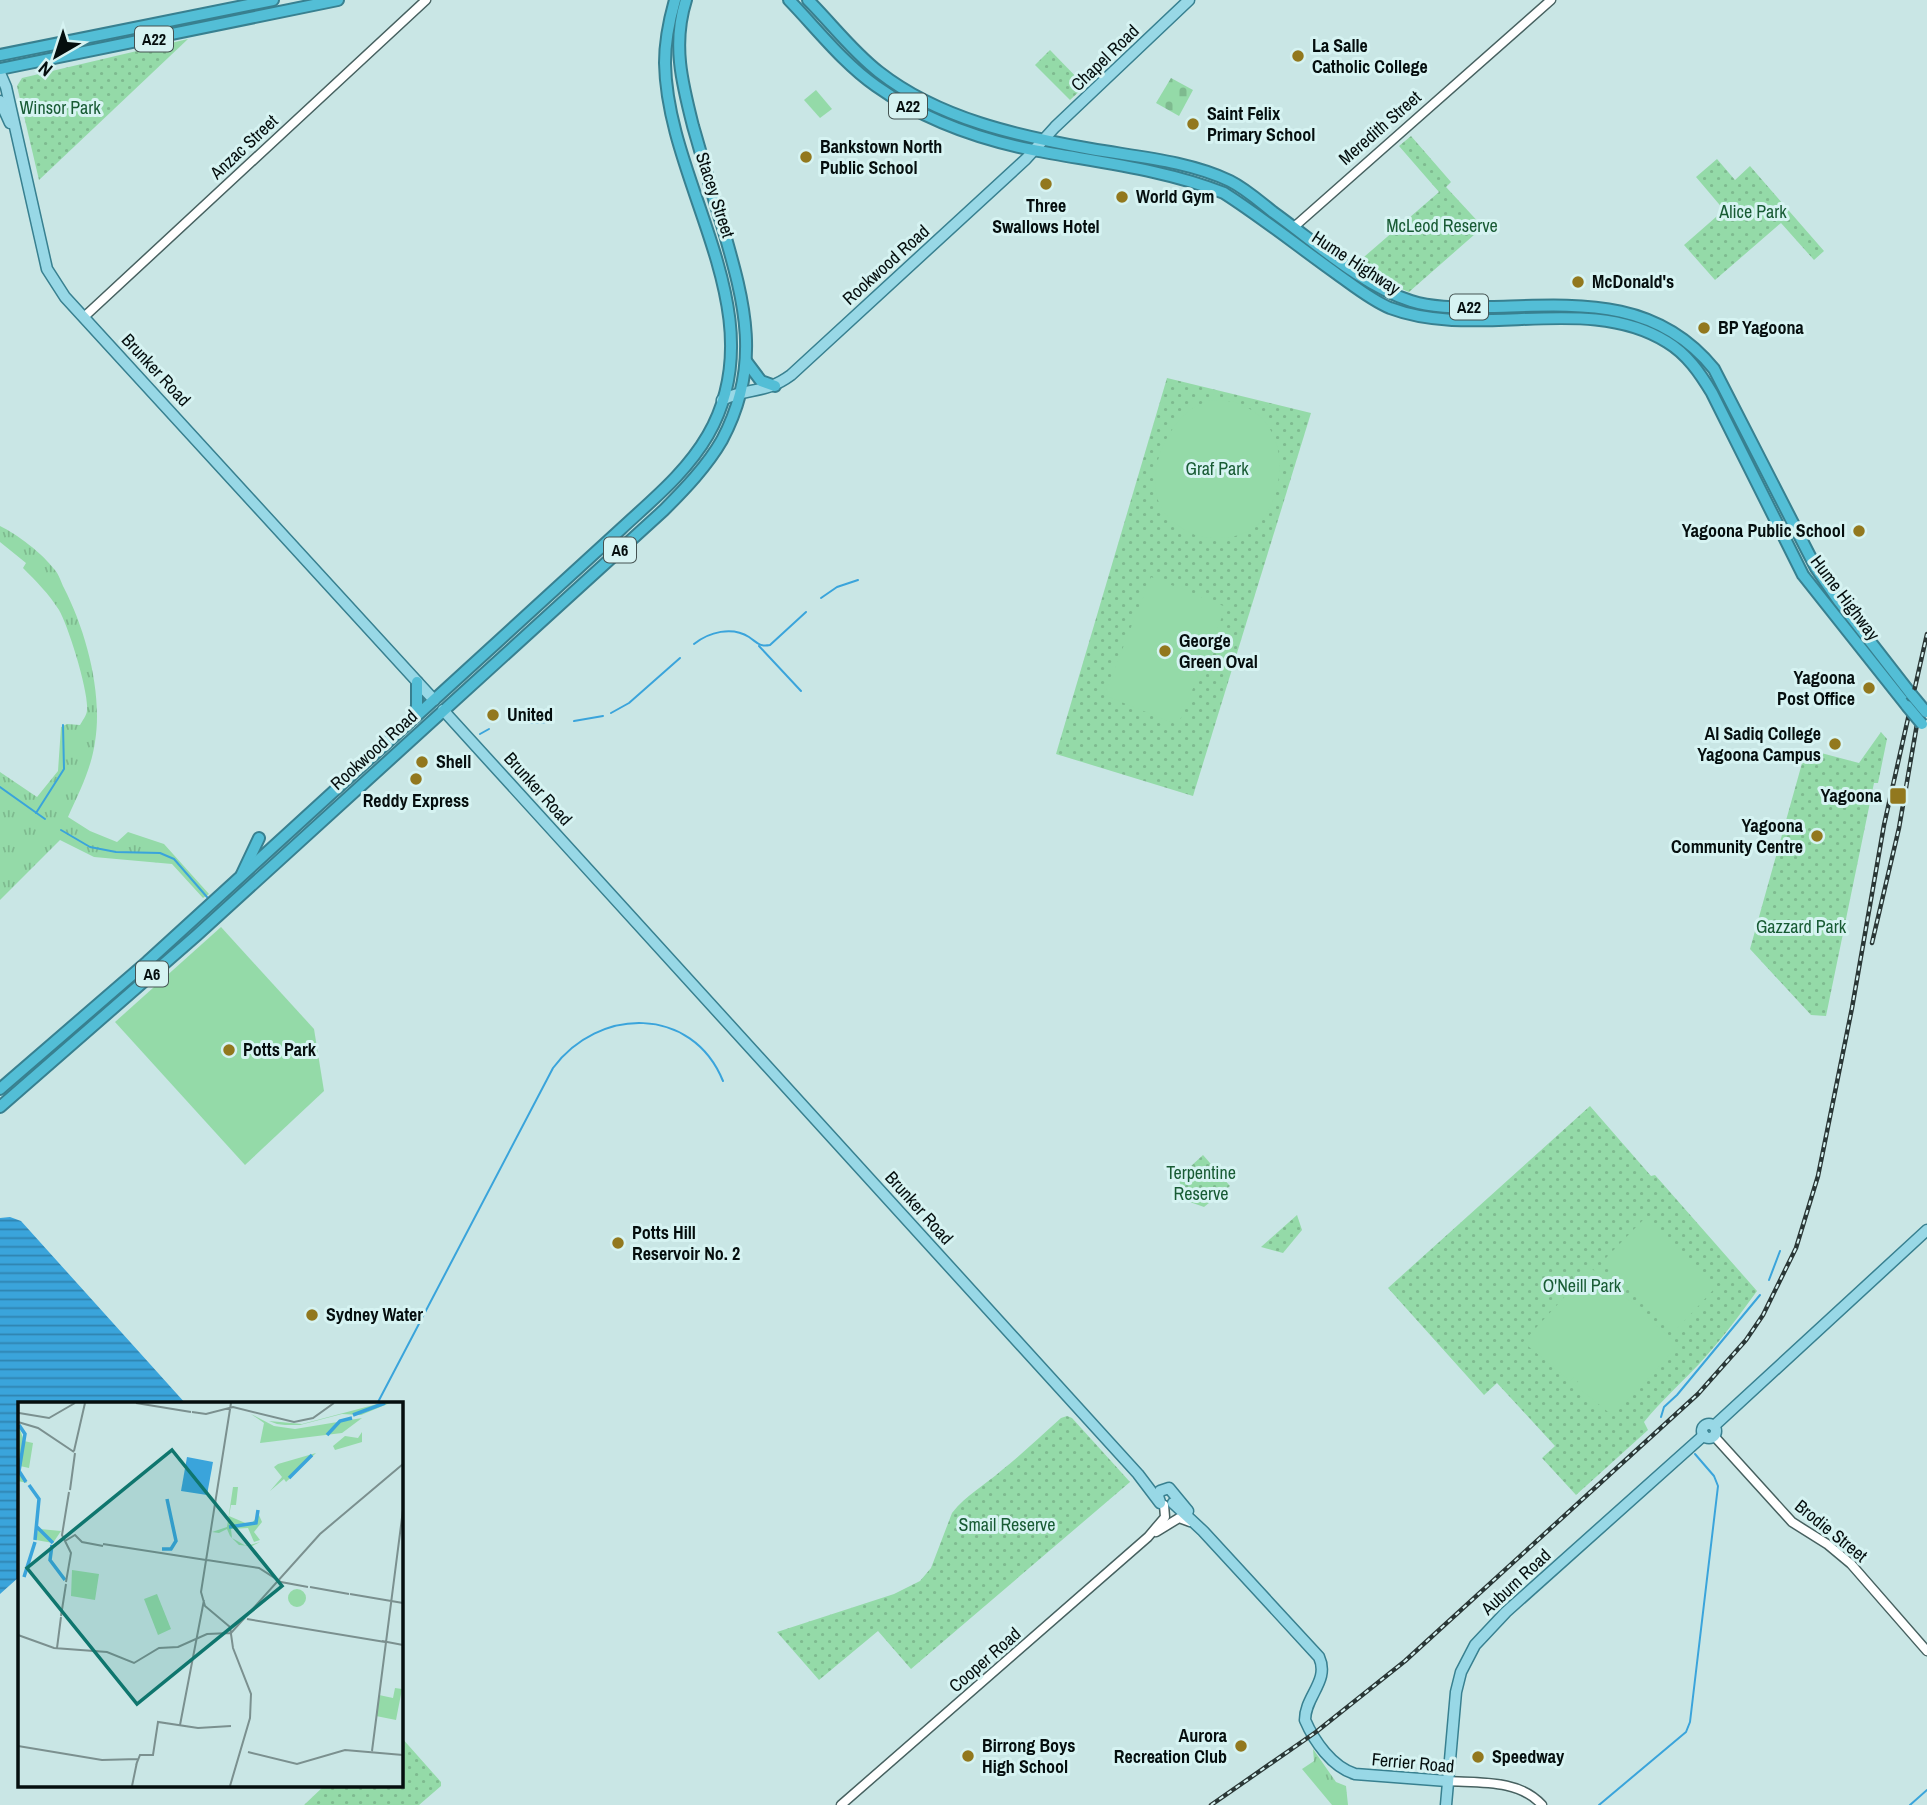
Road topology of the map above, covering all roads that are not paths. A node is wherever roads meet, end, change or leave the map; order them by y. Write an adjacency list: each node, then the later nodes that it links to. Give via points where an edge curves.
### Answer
1 (273, 0): 10 (highway, A22)
2 (338, 0): 11 (highway, A22)
3 (426, 0): 19 (street, Anzac Street)
4 (674, 0): 23 (highway, Stacey Street / A6, via 666,77 683,152 726,294 729,374)
5 (686, 0): 20 (highway, Stacey Street / A6, via 679,38 680,71 742,297)
6 (789, 0): 15 (highway, Hume Highway / A22, via 858,71 889,95 976,135)
7 (808, 0): 13 (highway, Hume Highway / A22, via 862,58 901,87 981,124)
8 (1189, 0): 13 (main road, Chapel Road)
9 (1551, 0): 18 (street, Meredith Street)
10 (0, 55)
11 (0, 71): 14 (main road, Brunker Road)
12 (0, 101): 14 (main road)
13 (1043, 141): 15 (main road, Rookwood Road); 16 (highway, Hume Highway / A22, via 1172,163)
14 (19, 142): 19 (main road, Brunker Road, via 47,269)
15 (1034, 150): 17 (highway, Hume Highway / A22, via 1162,175); 21 (main road, Rookwood Road, via 924,255)
16 (1233, 183): 17 (highway); 18 (highway, Hume Highway / A22)
17 (1226, 194): 29 (highway, Hume Highway / A22, bridge, via 1390,307 1417,316 1475,321 1587,320 1635,328 1668,342 1698,370 1712,393 1803,575)
18 (1294, 227): 27 (highway, Hume Highway / A22, bridge, via 1375,285 1412,301 1469,307 1596,306 1653,320 1682,336 1714,369 1828,586)
19 (84, 317): 24 (main road, Brunker Road)
20 (746, 361): 21 (highway, via 755,376); 22 (highway, Stacey Street / A6)
21 (775, 386): 22 (main road, Rookwood Road)
22 (740, 393): 23 (main road, Rookwood Road); 26 (highway, Rookwood Road / A6, via 721,441 686,488)
23 (722, 400): 25 (highway, Rookwood Road / A6, via 710,432 678,477)
24 (417, 682): 25 (main road, Brunker Road); 28 (highway, via 417,707)
25 (434, 700): 26 (highway, Brunker Road); 28 (highway, Rookwood Road / A6)
26 (443, 710): 33 (highway, Rookwood Road / A6); 36 (main road, Brunker Road)
27 (1927, 712)
28 (409, 723): 31 (highway, Rookwood Road / A6)
29 (1924, 727)
30 (259, 838): 31 (highway)
31 (241, 876): 32 (highway, Rookwood Road / A6)
32 (0, 1089)
33 (0, 1108)
34 (1927, 1230): 35 (main road, Auburn Road)
35 (1711, 1432): 40 (street, Brodie Street, via 1792,1522 1850,1564); 42 (main road, Auburn Road, via 1481,1638 1457,1686)
36 (1143, 1479): 37 (main road, Brunker Road); 37 (main road, Brunker Road, via 1162,1490 1169,1488)
37 (1169, 1502): 38 (main road, Brunker Road); 39 (street, via 1171,1516)
38 (1203, 1531): 39 (street, via 1182,1517); 41 (main road, Brunker Road, via 1321,1661 1321,1679)
39 (1148, 1537): 43 (street, Cooper Road)
40 (1927, 1651)
41 (1304, 1716): 42 (main road, Ferrier Road, via 1328,1756 1349,1772)
42 (1447, 1781): 44 (main road, Auburn Road); 45 (street, Ferrier Road, via 1522,1789)
43 (841, 1805)
44 (1446, 1805)
45 (1542, 1805)

